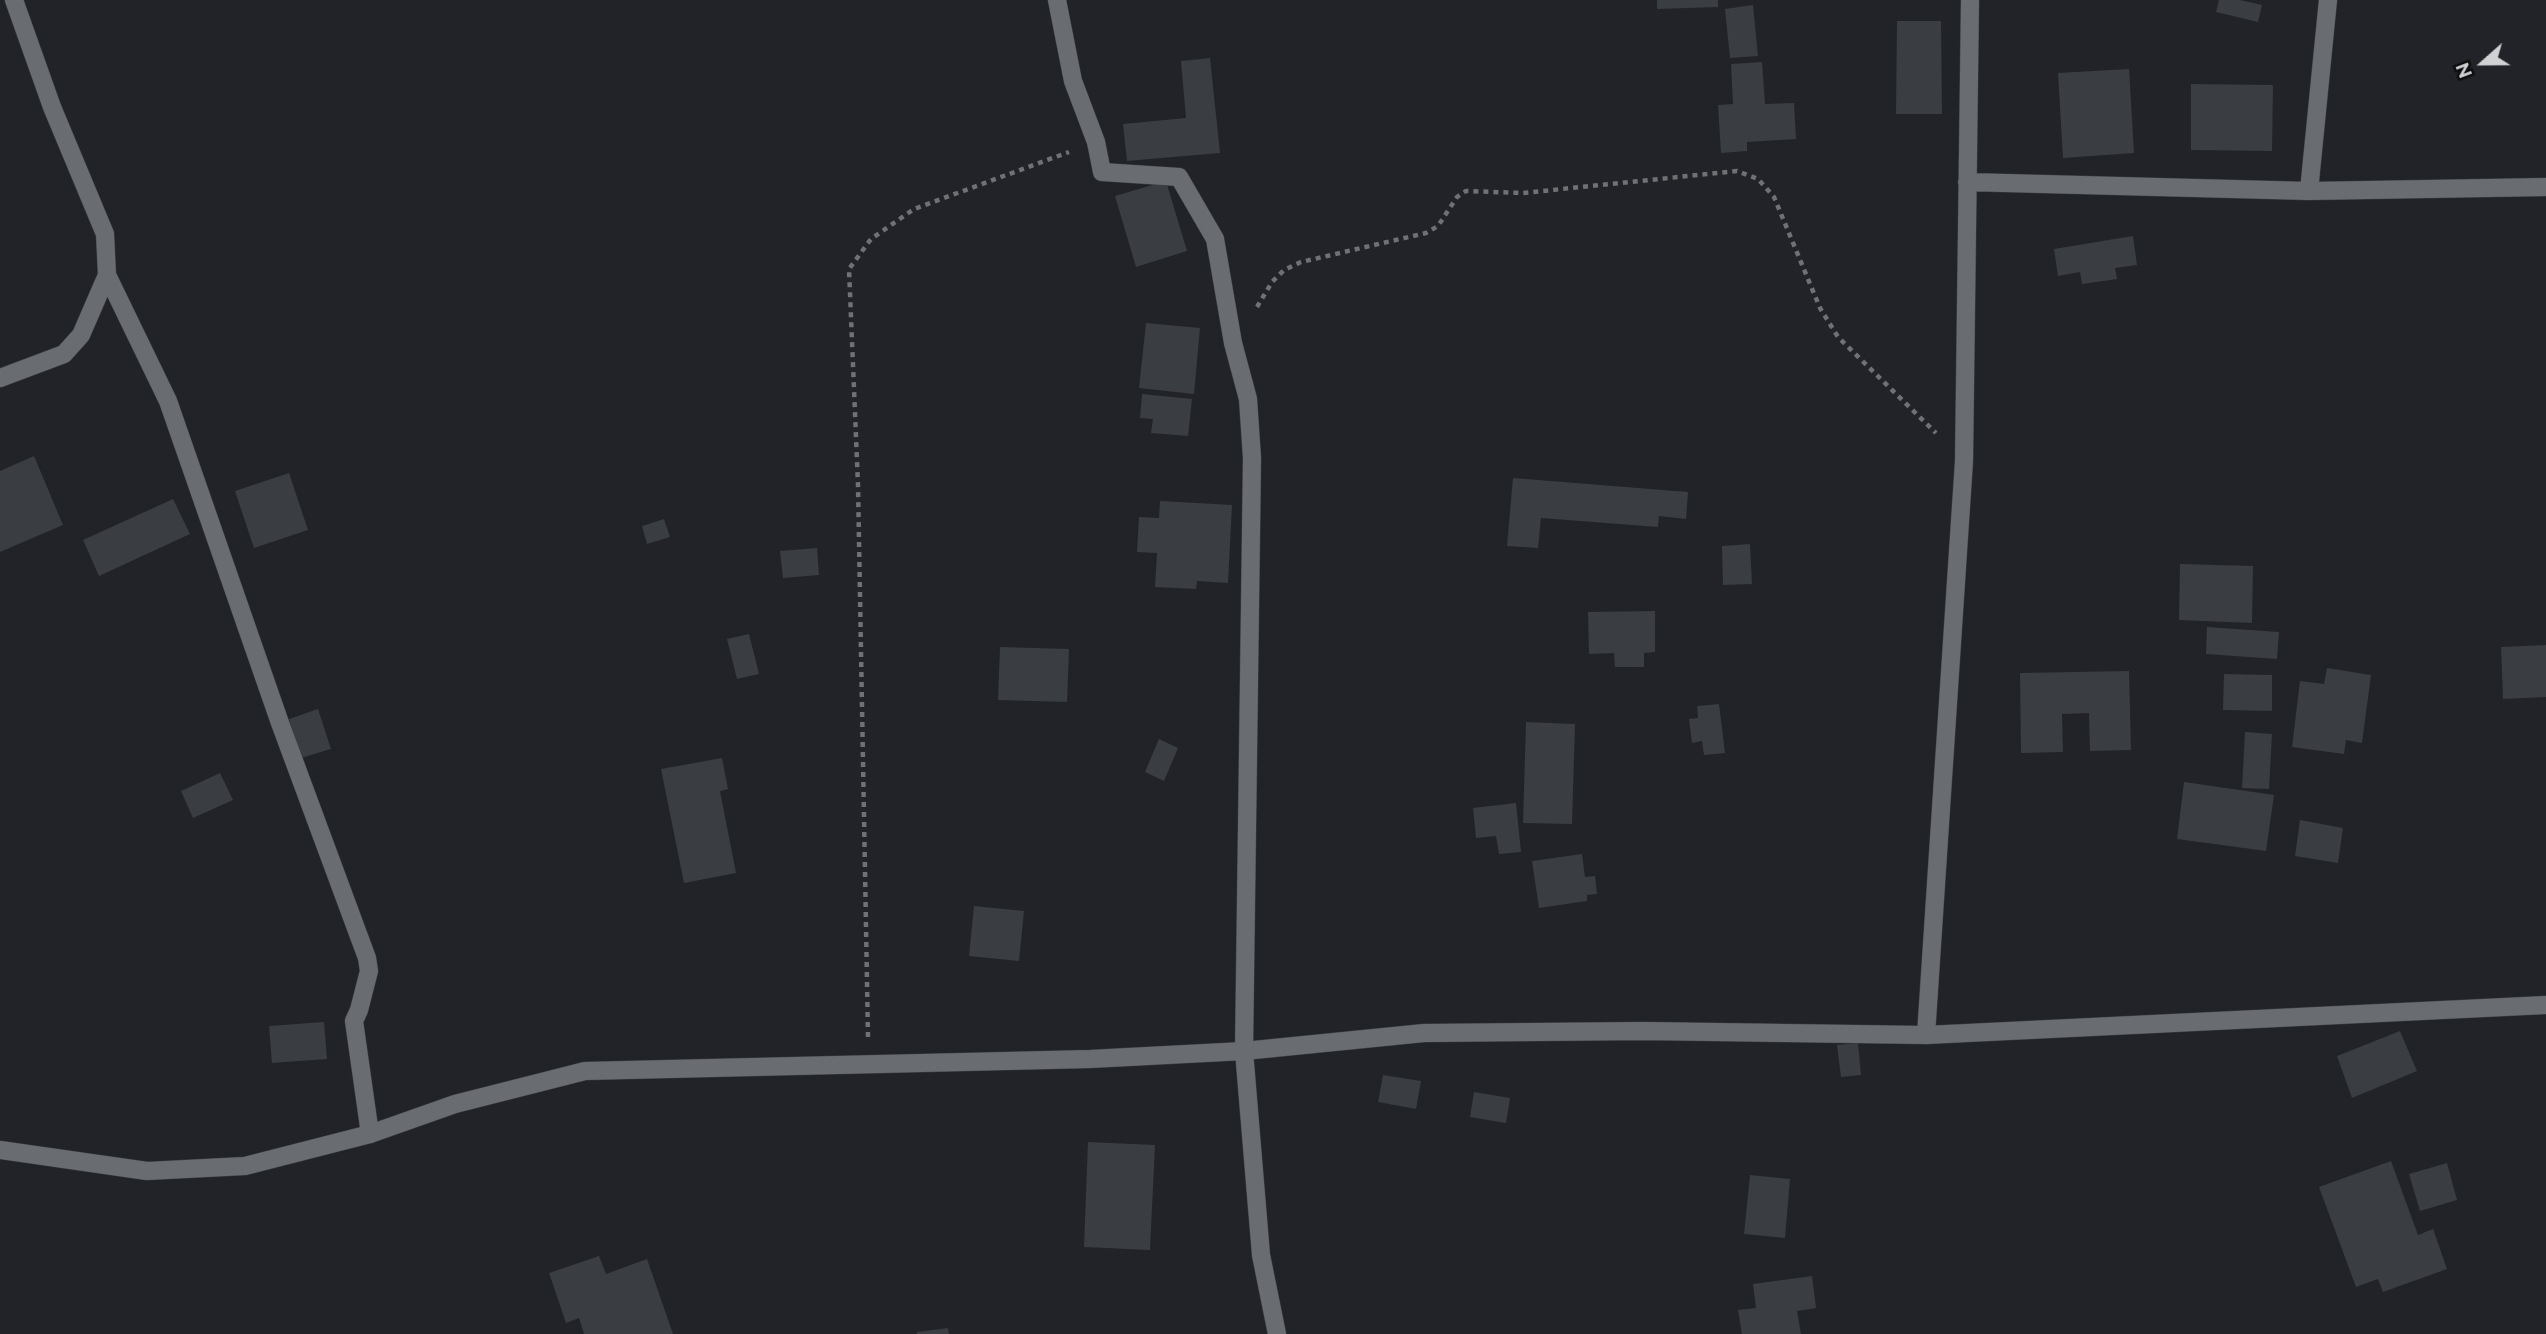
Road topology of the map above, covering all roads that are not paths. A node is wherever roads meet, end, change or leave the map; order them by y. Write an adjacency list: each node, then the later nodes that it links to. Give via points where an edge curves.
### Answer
1 (14, 0): 8 (street, via 105,234)
2 (1057, 0): 12 (street, via 1073,81 1102,172 1179,177 1215,239 1248,399 1252,458)
3 (1970, 0): 5 (street)
4 (2328, 0): 7 (street)
5 (1967, 183): 7 (street); 11 (street, via 1964,461)
6 (2546, 187): 7 (street)
7 (2309, 191)
8 (107, 275): 9 (street, via 81,335 64,354); 13 (street, via 168,401 367,958 369,971 354,1021)
9 (0, 378)
10 (2546, 1005): 11 (street)
11 (1926, 1035): 12 (street, via 1424,1033)
12 (1244, 1051): 13 (street, via 585,1072 455,1104); 15 (street, via 1261,1255)
13 (370, 1135): 14 (street, via 245,1166 147,1171)
14 (0, 1150)
15 (1278, 1334)

